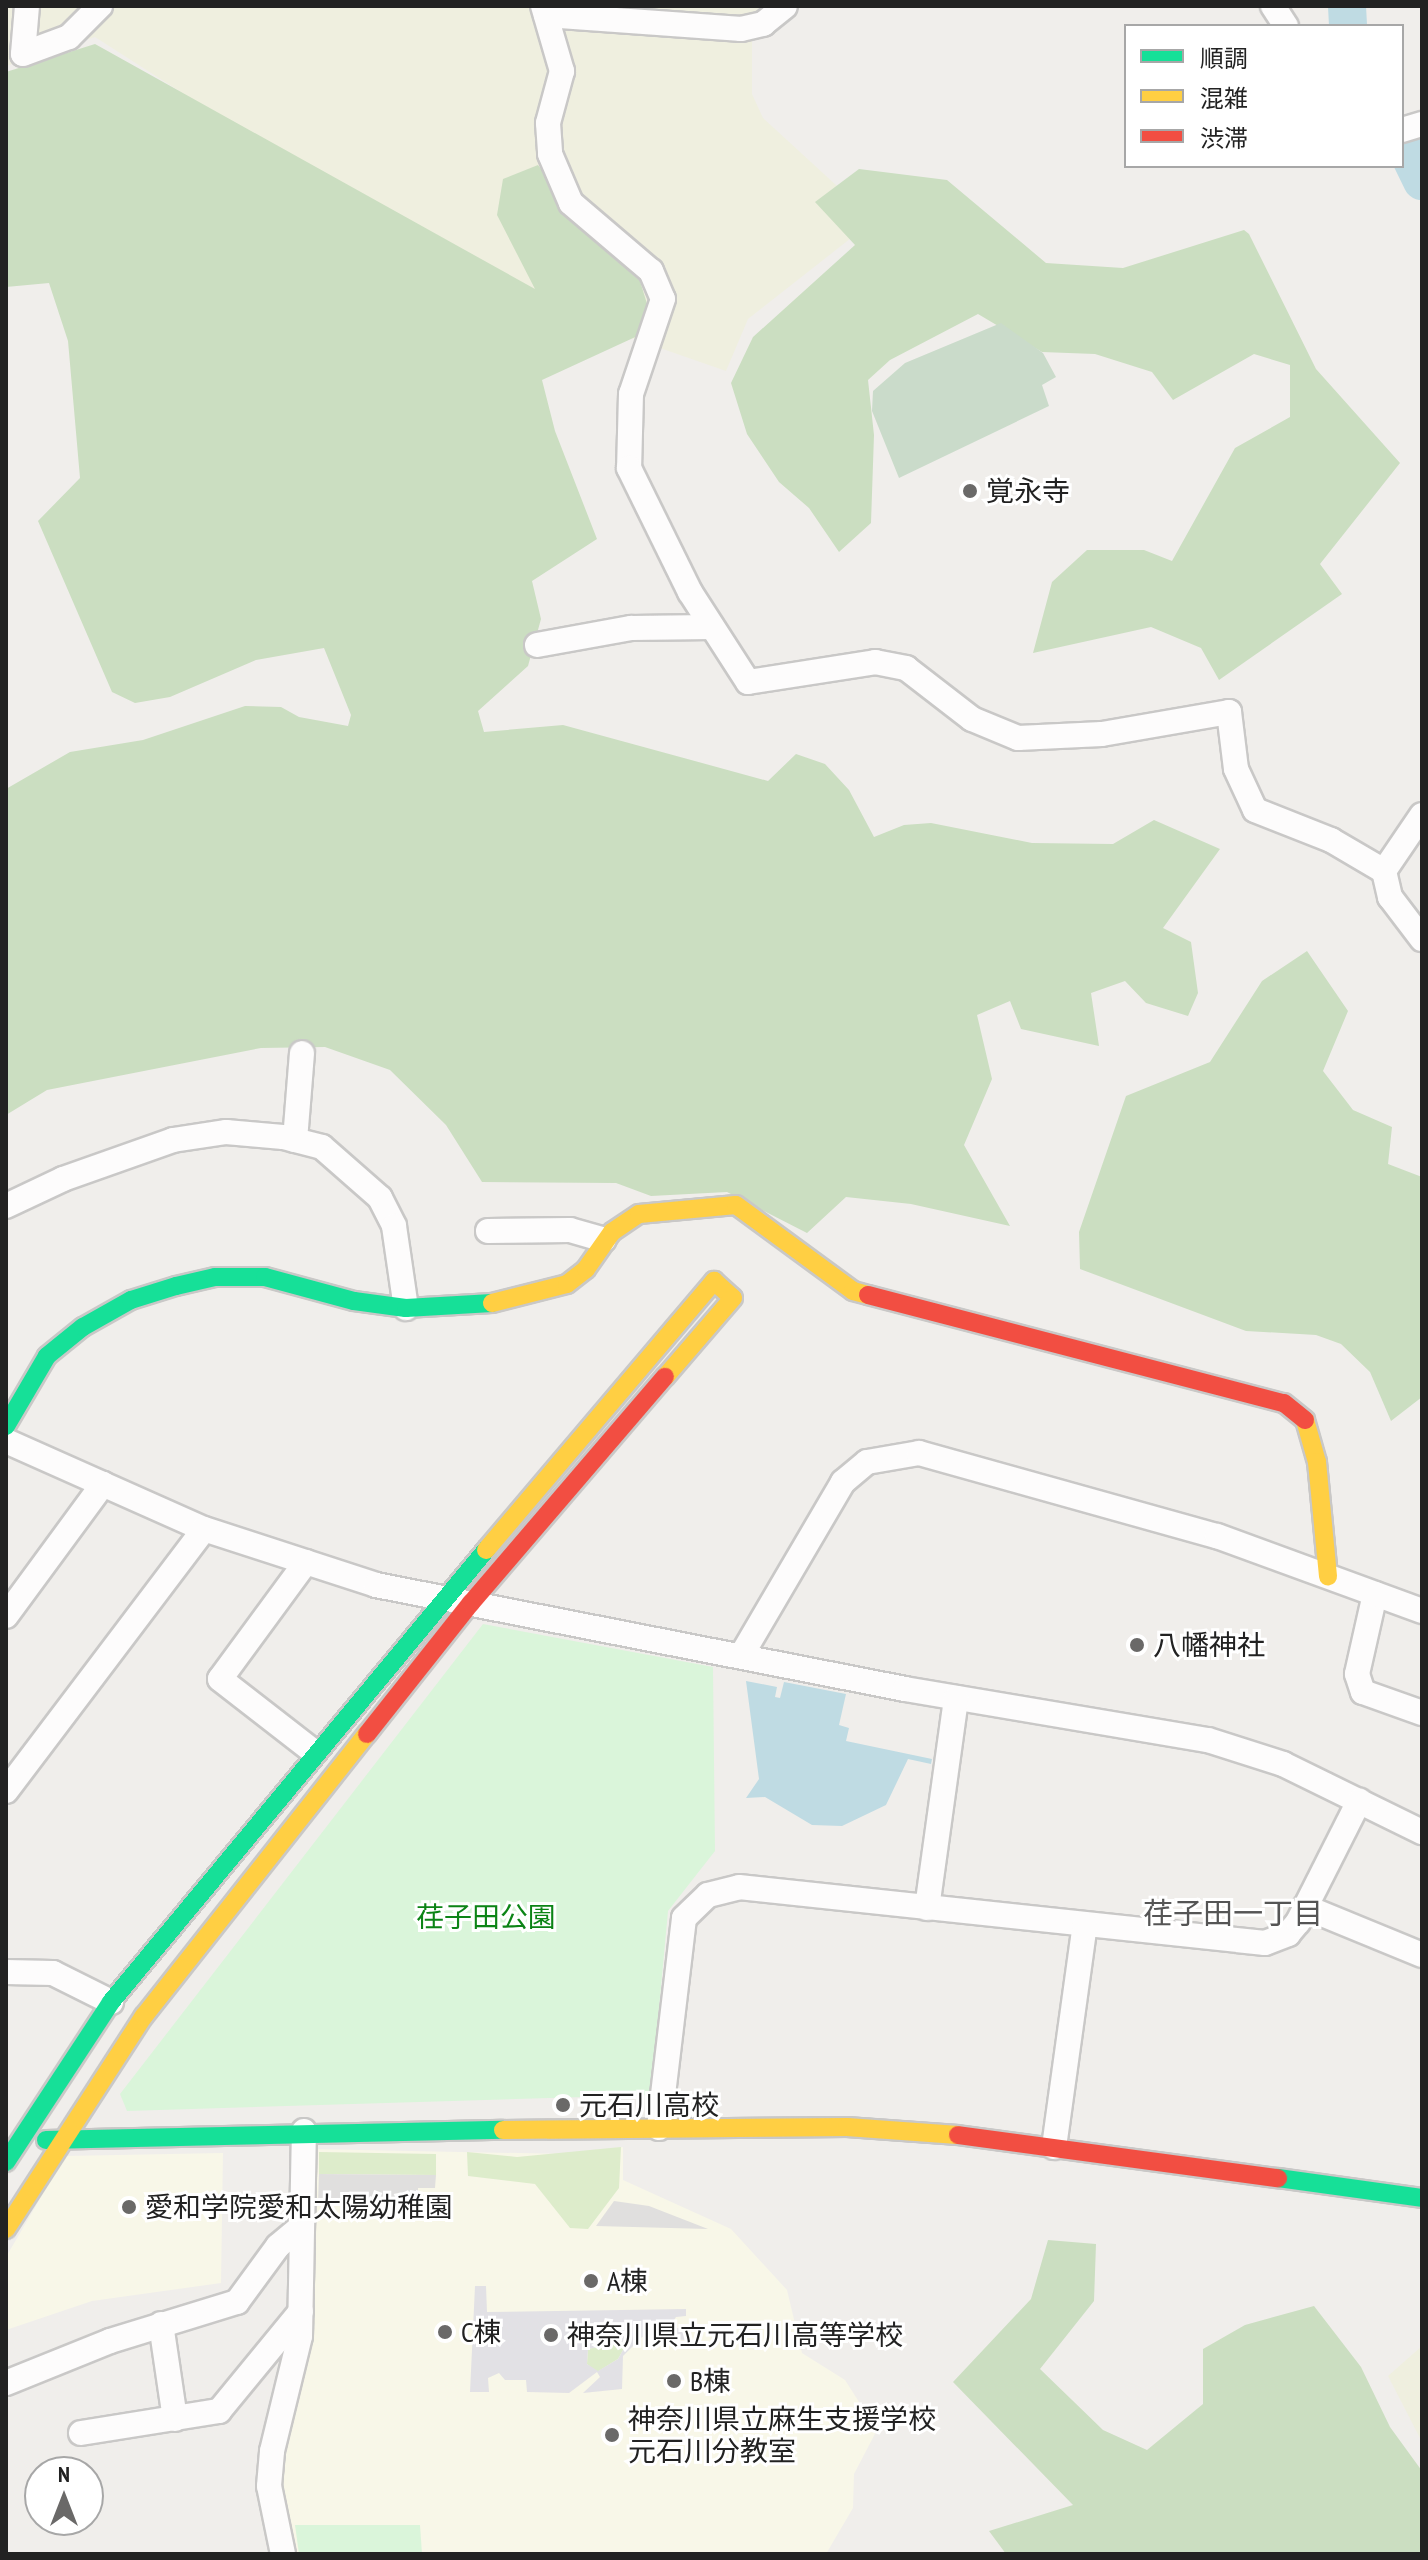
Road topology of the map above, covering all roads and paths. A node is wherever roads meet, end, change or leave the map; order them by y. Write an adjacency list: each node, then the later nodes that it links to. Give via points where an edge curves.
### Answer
1 (27, 6): 2 (street, via 23,54 69,37)
2 (100, 6)
3 (785, 6): 5 (street, via 763,24 741,29)
4 (1273, 6): 6 (street)
5 (545, 10): 7 (street, via 562,71 548,123 550,154 571,203 651,271 663,299 631,394 629,468)
6 (1285, 24)
7 (712, 627): 8 (street, via 631,628); 10 (street, via 748,682 875,662 906,668 972,719 1018,738 1102,734 1229,712 1236,769 1255,810 1331,840)
8 (537, 645)
9 (1422, 815): 10 (street)
10 (1384, 871): 11 (street, via 1390,897)
11 (1422, 939)
12 (302, 1053): 13 (street)
13 (295, 1140): 14 (street, via 226,1132 173,1140 63,1179); 17 (street, via 322,1147 380,1198 394,1226)
14 (6, 1206)
15 (488, 1231): 16 (street, via 570,1230)
16 (604, 1240): 17 (street, via 586,1269 567,1284 533,1297); 23 (street, via 639,1214 736,1205 853,1291 1284,1403 1307,1421 1317,1462)
17 (406, 1308): 18 (street, via 354,1301 265,1277 215,1277 176,1286 131,1300 83,1327 47,1356)
18 (6, 1426)
19 (6, 1441): 20 (street)
20 (103, 1484): 21 (street); 28 (street)
21 (204, 1529): 22 (street); 33 (street)
22 (306, 1562): 25 (street); 32 (street, via 220,1679)
23 (1328, 1576): 24 (street); 29 (street, via 1202,1532 919,1453 898,1455 867,1462 843,1482)
24 (1375, 1594): 27 (street); 31 (street, via 1357,1674 1363,1692)
25 (441, 1601): 26 (street); 26 (street, via 714,1281 733,1298); 32 (street)
26 (471, 1603): 29 (street); 44 (street, via 144,2016)
27 (1422, 1611)
28 (6, 1616)
29 (741, 1656): 30 (street)
30 (956, 1698): 34 (street, via 1208,1740 1283,1764); 37 (street)
31 (1422, 1713)
32 (314, 1752): 41 (street)
33 (6, 1791)
34 (1359, 1801): 35 (street); 36 (street)
35 (1422, 1832)
36 (1305, 1907): 38 (street, via 1288,1934 1265,1943); 39 (street)
37 (927, 1908): 38 (street); 42 (street, via 739,1887 708,1895 684,1918)
38 (1085, 1925): 46 (street)
39 (1422, 1955)
40 (6, 1972): 41 (street, via 53,1973)
41 (111, 2002): 45 (street)
42 (659, 2128): 43 (street); 46 (street, via 847,2127)
43 (304, 2131): 44 (street); 49 (street)
44 (62, 2139): 45 (street); 50 (street)
45 (13, 2141): 47 (street)
46 (1054, 2147): 48 (street)
47 (6, 2162)
48 (1422, 2198)
49 (302, 2226): 51 (street); 52 (street, via 278,2246 237,2302)
50 (6, 2229)
51 (301, 2311): 54 (street, via 219,2411); 56 (street, via 298,2361 270,2474)
52 (161, 2324): 53 (street); 54 (street)
53 (6, 2383)
54 (175, 2419): 55 (street)
55 (81, 2433)
56 (283, 2554)

